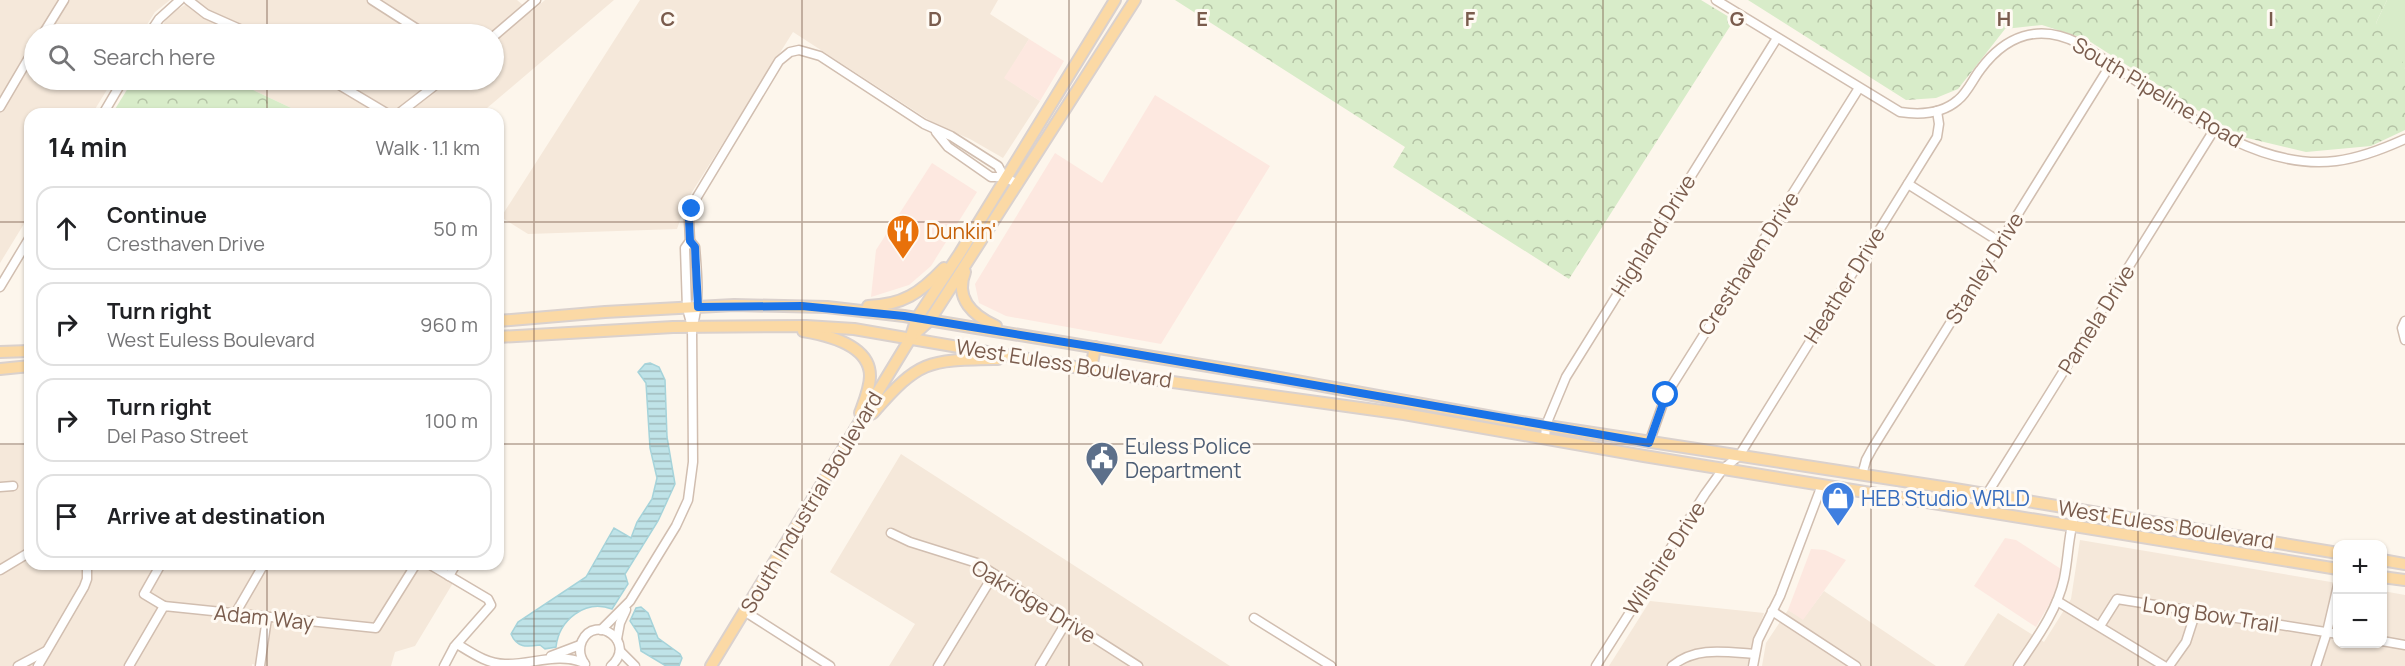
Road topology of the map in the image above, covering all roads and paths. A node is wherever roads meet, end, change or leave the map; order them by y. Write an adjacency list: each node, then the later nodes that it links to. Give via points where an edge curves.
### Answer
1 (64, 0): 10 (street)
2 (180, 0): 11 (street)
3 (188, 0): 12 (street)
4 (372, 0): 13 (street)
5 (536, 0): 9 (street)
6 (1115, 0): 16 (main road, South Industrial Boulevard)
7 (1135, 0): 17 (main road, South Industrial Boulevard)
8 (1716, 0): 15 (street, South Pipeline Road)
9 (525, 4): 14 (street)
10 (49, 24)
11 (156, 24)
12 (228, 24)
13 (409, 24)
14 (504, 26)
15 (1777, 38): 20 (street, South Pipeline Road); 61 (street, Highland Drive, via 1566,377)
16 (1084, 50): 17 (main road); 31 (main road, South Industrial Boulevard)
17 (1097, 59): 32 (main road, South Industrial Boulevard)
18 (2111, 64): 28 (street, South Pipeline Road, via 2061,36 2023,36 2001,46 1960,99); 29 (street, South Pipeline Road); 34 (street, Stanley Drive)
19 (24, 66): 24 (street)
20 (1858, 88): 28 (street, South Pipeline Road, via 1900,112); 64 (street, Cresthaven Drive, via 1666,395)
21 (117, 90): 25 (street)
22 (348, 90): 26 (street)
23 (429, 90): 27 (street)
24 (0, 106)
25 (107, 108)
26 (378, 108)
27 (406, 108)
28 (1936, 111): 33 (street, Heather Drive, via 1937,137)
29 (2214, 130): 30 (street, South Pipeline Road, via 2258,151 2306,161 2333,162 2358,157); 71 (street, Pamela Drive)
30 (2405, 138)
31 (1004, 177): 32 (street); 36 (main road, South Industrial Boulevard); 39 (street, via 991,177 948,147 936,132 820,56 809,51 790,52 779,61 697,197 689,220 690,241 695,247)
32 (1018, 184): 37 (main road, South Industrial Boulevard)
33 (1908, 184): 34 (street); 65 (street, Heather Drive)
34 (2000, 242): 67 (street, Stanley Drive, via 1872,449)
35 (24, 247): 38 (street)
36 (960, 253): 40 (main road, via 913,296 895,304); 41 (main road, South Industrial Boulevard)
37 (972, 254): 42 (main road, South Industrial Boulevard); 47 (main road, via 962,279 962,294 973,313)
38 (0, 287)
39 (692, 307): 40 (main road, West Euless Boulevard); 43 (main road, West Euless Boulevard); 46 (street)
40 (827, 308): 41 (main road, West Euless Boulevard)
41 (917, 318): 42 (main road, West Euless Boulevard); 49 (main road, South Industrial Boulevard)
42 (930, 320): 47 (main road, West Euless Boulevard); 49 (main road, South Industrial Boulevard)
43 (504, 321)
44 (2405, 321): 50 (street)
45 (780, 326): 46 (main road, West Euless Boulevard); 49 (main road, West Euless Boulevard, via 854,329); 62 (main road, via 836,339 859,352 870,377)
46 (692, 327): 48 (main road, West Euless Boulevard); 93 (street, via 693,462 688,500)
47 (1004, 332): 51 (main road, West Euless Boulevard)
48 (504, 337)
49 (910, 339): 54 (main road, West Euless Boulevard); 60 (main road, South Industrial Boulevard)
50 (2405, 340)
51 (1095, 347): 56 (main road, West Euless Boulevard); 58 (main road)
52 (24, 351): 53 (main road)
53 (0, 352)
54 (1020, 358): 58 (main road, West Euless Boulevard); 60 (main road, via 932,363 907,377 873,413)
55 (24, 367): 57 (main road)
56 (1205, 367): 59 (main road, via 1202,377); 61 (main road, West Euless Boulevard)
57 (0, 369)
58 (1091, 369): 59 (main road, West Euless Boulevard)
59 (1186, 382): 63 (main road, West Euless Boulevard)
60 (863, 417): 62 (main road, South Industrial Boulevard)
61 (1546, 425): 63 (street, Highland Drive); 64 (main road, West Euless Boulevard)
62 (856, 429): 96 (main road, South Industrial Boulevard)
63 (1545, 439): 66 (main road, West Euless Boulevard)
64 (1649, 443): 65 (main road, West Euless Boulevard)
65 (1739, 456): 66 (street, Wilshire Drive); 67 (main road, West Euless Boulevard)
66 (1723, 469): 68 (main road, West Euless Boulevard); 130 (street, Wilshire Drive)
67 (1862, 475): 71 (main road, West Euless Boulevard)
68 (1822, 485): 73 (main road, West Euless Boulevard); 97 (street)
69 (13, 486): 70 (street)
70 (0, 487)
71 (1987, 494): 72 (main road, West Euless Boulevard); 73 (street, Pamela Drive)
72 (2077, 509): 74 (street); 76 (main road, West Euless Boulevard)
73 (1983, 510): 74 (main road, West Euless Boulevard)
74 (2071, 524): 80 (main road, West Euless Boulevard); 94 (street)
75 (891, 533): 88 (street, Oakridge Drive, via 977,563)
76 (2333, 552)
77 (24, 556): 81 (street)
78 (2387, 561): 79 (main road)
79 (2405, 564)
80 (2333, 568)
81 (0, 570)
82 (87, 570): 112 (street, via 84,587)
83 (158, 570): 95 (street, via 144,594)
84 (261, 570): 99 (street)
85 (412, 570): 100 (street, Adam Way, via 376,628)
86 (439, 570): 89 (street)
87 (452, 570): 89 (street)
88 (994, 574): 102 (street, Oakridge Drive); 126 (street)
89 (449, 576): 109 (street, via 488,599 491,605)
90 (2387, 577): 91 (main road)
91 (2405, 580)
92 (2335, 594): 105 (street)
93 (630, 601): 104 (street); 107 (street)
94 (2057, 601): 103 (street); 134 (street)
95 (164, 606): 99 (street, Adam Way); 119 (street)
96 (744, 611): 124 (main road, South Industrial Boulevard); 125 (street)
97 (1772, 611): 114 (street); 133 (street)
98 (2196, 611): 103 (street, Long Bow Trail, via 2117,599); 105 (street, Long Bow Trail); 136 (street, via 2186,642)
99 (235, 614): 100 (street, Adam Way)
100 (267, 618): 120 (street)
101 (1254, 618): 129 (street)
102 (1068, 621): 127 (street); 128 (street, Oakridge Drive)
103 (2100, 626): 135 (street)
104 (601, 630): 107 (street); 110 (street, via 586,635)
105 (2327, 632): 106 (street, Long Bow Trail); 137 (street)
106 (2333, 633)
107 (616, 639): 113 (street)
108 (2387, 642): 111 (street)
109 (457, 644): 115 (street, via 487,661 503,664); 121 (street)
110 (580, 645): 115 (street); 116 (street)
111 (2405, 645)
112 (46, 651): 117 (street); 118 (street)
113 (620, 651): 122 (street); 123 (street)
114 (1755, 654): 131 (street, via 1697,652); 132 (street)
115 (542, 659): 116 (street)
116 (586, 664)
117 (18, 666)
118 (38, 666)
119 (129, 666)
120 (260, 666)
121 (444, 666)
122 (611, 666)
123 (635, 666)
124 (711, 666)
125 (830, 666)
126 (938, 666)
127 (1040, 666)
128 (1138, 666)
129 (1331, 666)
130 (1596, 666)
131 (1672, 666)
132 (1753, 666)
133 (1856, 666)
134 (2018, 666)
135 (2164, 666)
136 (2169, 666)
137 (2316, 666)

